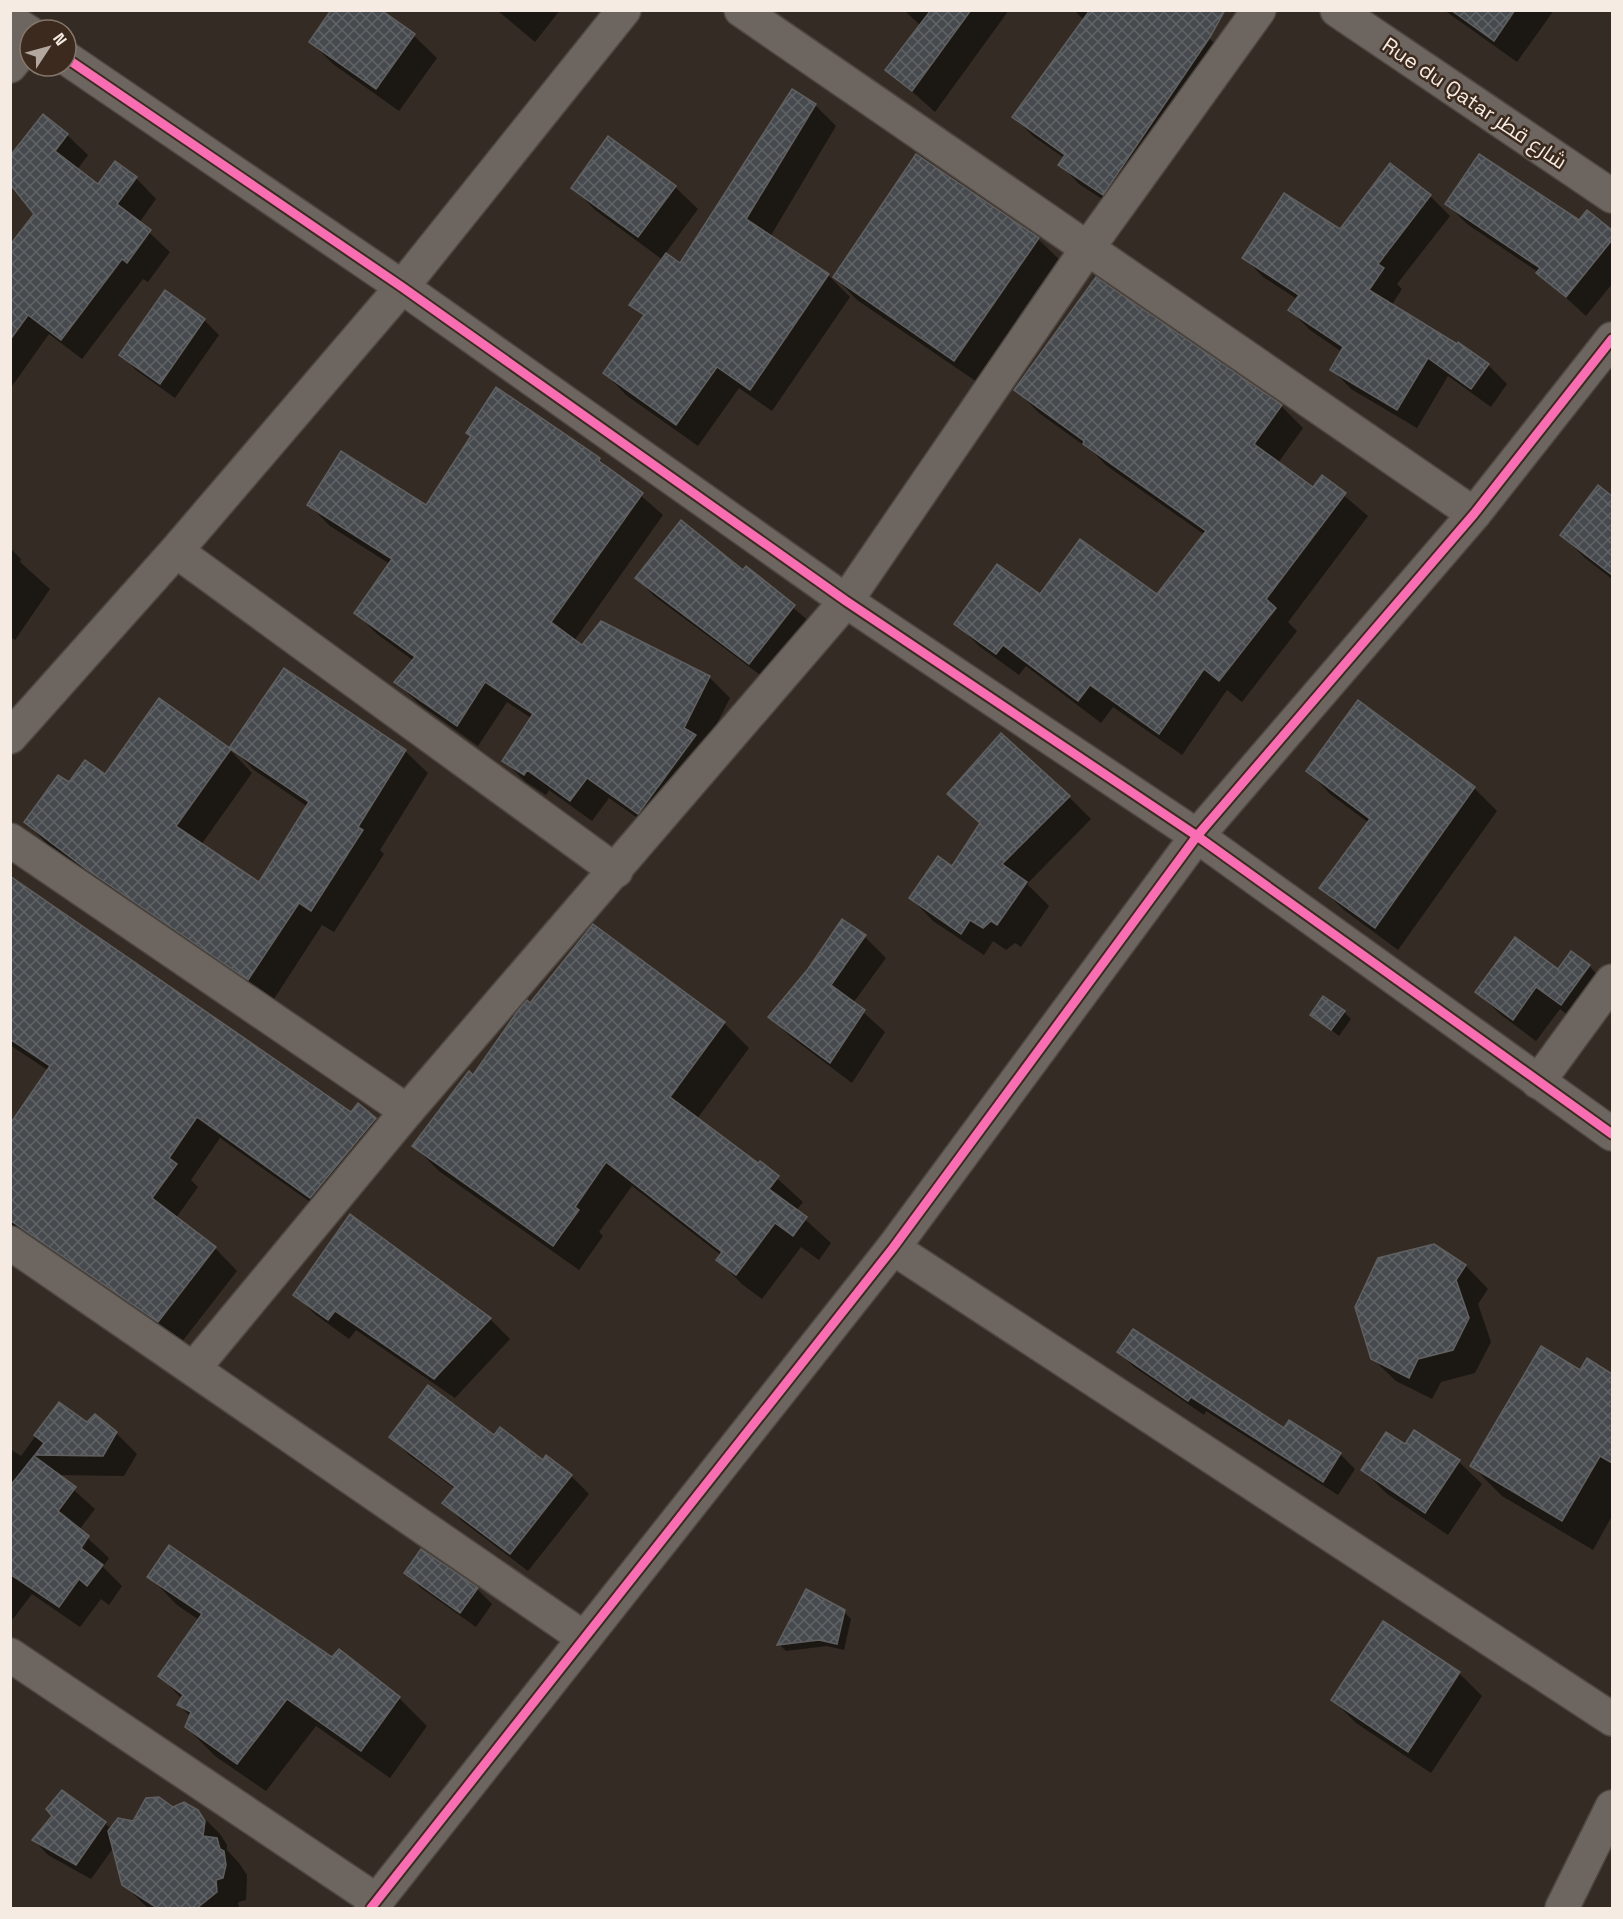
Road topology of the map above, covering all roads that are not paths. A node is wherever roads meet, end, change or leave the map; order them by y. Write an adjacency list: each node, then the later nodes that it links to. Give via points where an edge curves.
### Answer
1 (624, 10): 8 (street)
2 (741, 10): 7 (street)
3 (1259, 10): 7 (street)
4 (1336, 10): 6 (street, Rue du Qatar شارع قطر)
5 (78, 66): 8 (street)
6 (1612, 196)
7 (1087, 249): 10 (street); 12 (street)
8 (402, 287): 11 (street); 12 (street)
9 (1612, 339): 10 (street)
10 (1474, 514): 14 (street)
11 (176, 550): 13 (street); 16 (street)
12 (846, 601): 14 (street); 16 (street)
13 (10, 737)
14 (1197, 836): 18 (street); 22 (street)
15 (10, 840): 19 (street)
16 (616, 871): 19 (street)
17 (1612, 981): 18 (street)
18 (1538, 1082): 20 (street)
19 (407, 1111): 23 (street)
20 (1612, 1134)
21 (11, 1244): 23 (street)
22 (893, 1248): 24 (street); 26 (street)
23 (194, 1368): 24 (street)
24 (584, 1638): 28 (street)
25 (10, 1655): 28 (street)
26 (1612, 1719)
27 (1612, 1807): 29 (street)
28 (374, 1905)
29 (1562, 1908)

